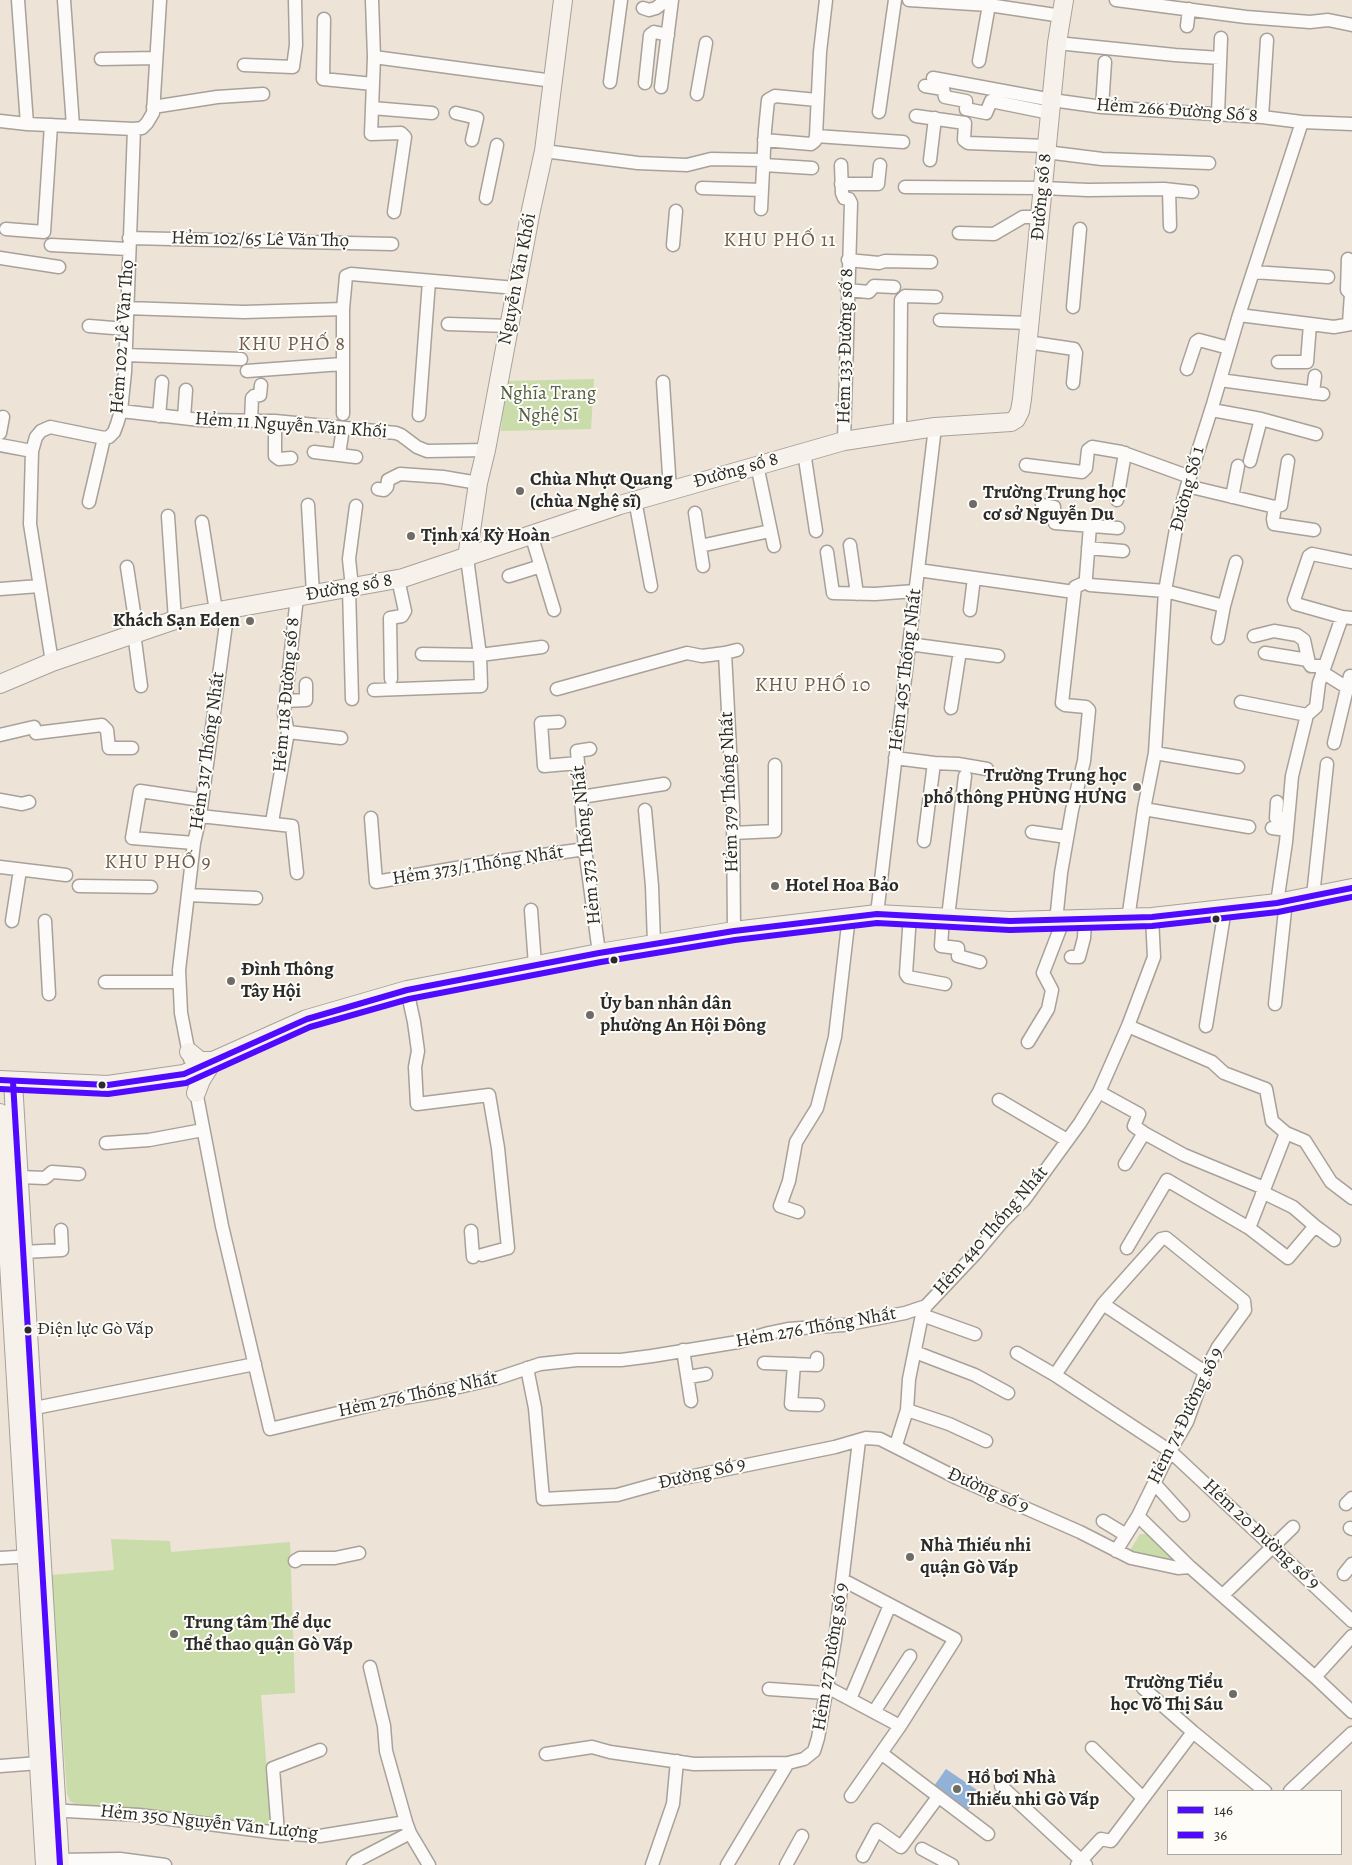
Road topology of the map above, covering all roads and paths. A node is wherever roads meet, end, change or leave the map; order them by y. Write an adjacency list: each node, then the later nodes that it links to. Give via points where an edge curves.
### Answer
1 (18, 0): 54 (street)
2 (64, 0): 57 (street)
3 (160, 0): 27 (street)
4 (295, 0): 32 (street, via 293,67)
5 (372, 0): 26 (street)
6 (563, 0): 33 (street, Nguyễn Văn Khối)
7 (621, 0): 34 (street)
8 (672, 0): 15 (street, via 649,10); 21 (street)
9 (826, 0): 40 (street)
10 (895, 0): 45 (street)
11 (909, 0): 13 (street)
12 (1116, 0): 17 (street)
13 (963, 2): 14 (street)
14 (989, 5): 16 (street); 30 (street)
15 (643, 8)
16 (1063, 8): 24 (street, Đường số 8)
17 (1189, 9): 19 (street, via 1246,17 1310,22 1328,20); 20 (street)
18 (324, 19): 36 (street, via 323,79)
19 (1352, 25)
20 (1187, 26)
21 (668, 35): 35 (street, via 654,32 650,35); 37 (street)
22 (1221, 38): 28 (street)
23 (1267, 40): 50 (street)
24 (1057, 43): 28 (street); 41 (street, Đường số 8)
25 (706, 44): 39 (street)
26 (374, 57): 33 (street); 36 (street)
27 (156, 58): 29 (street); 42 (street)
28 (1220, 58): 48 (street)
29 (101, 59)
30 (979, 61)
31 (1105, 62): 43 (street)
32 (244, 65)
33 (553, 81): 65 (street, Nguyễn Văn Khối)
34 (610, 82)
35 (645, 83)
36 (373, 84): 44 (street)
37 (661, 87)
38 (263, 94): 42 (street)
39 (698, 94)
40 (817, 100): 59 (street); 61 (street, via 770,97)
41 (1051, 106): 41 (street, via 991,101 986,113 966,109 966,101 945,97 943,89 929,82); 43 (street, Hẻm 266 Đường Số 8); 64 (street, Đường số 8)
42 (153, 107): 58 (street, via 147,123)
43 (1102, 107): 48 (street, Hẻm 266 Đường Số 8)
44 (372, 108): 46 (street); 82 (street, via 371,134 401,133 404,137)
45 (879, 112)
46 (432, 113)
47 (456, 113): 60 (street, via 477,118)
48 (1218, 114): 50 (street, Hẻm 266 Đường Số 8)
49 (916, 116): 51 (street)
50 (1262, 117): 53 (street, Hẻm 266 Đường Số 8)
51 (935, 118): 64 (street, via 965,123 964,140 968,143); 66 (street)
52 (0, 121): 54 (street)
53 (1302, 122): 55 (street); 97 (street, Đường Số 1)
54 (27, 124): 56 (street)
55 (1352, 124)
56 (51, 125): 57 (street); 85 (street, via 44,232)
57 (73, 126): 58 (street)
58 (134, 130): 88 (street, Hẻm 102 Lê Văn Thọ)
59 (816, 136): 61 (street, via 811,144); 62 (street)
60 (472, 140)
61 (764, 140): 67 (street)
62 (902, 142)
63 (497, 145): 79 (street)
64 (1046, 149): 68 (street, via 1102,159); 75 (street, Đường số 8)
65 (544, 151): 67 (street, via 638,163 687,165 711,159); 101 (street, Nguyễn Văn Khối)
66 (930, 160)
67 (764, 163): 71 (street); 76 (street)
68 (1209, 163)
69 (842, 165): 72 (street, Hẻm 133 Đường số 8)
70 (880, 165): 72 (street, via 878,184)
71 (812, 168)
72 (841, 184): 94 (street, Hẻm 133 Đường số 8, via 844,198 851,203)
73 (905, 187): 75 (street)
74 (702, 188): 76 (street)
75 (1042, 188): 77 (street); 83 (street, Đường số 8)
76 (762, 190): 80 (street)
77 (1169, 190): 78 (street); 84 (street)
78 (1192, 192)
79 (486, 198)
80 (761, 209)
81 (676, 211): 91 (street)
82 (394, 212)
83 (1040, 218): 87 (street, via 1023,217 994,234); 109 (street, Đường số 8)
84 (1170, 226)
85 (6, 229)
86 (1080, 230): 104 (street)
87 (959, 233)
88 (129, 244): 89 (street, Hẻm 102/65 Lê Văn Thọ); 90 (street, Hẻm 102/65 Lê Văn Thọ); 105 (street, Hẻm 102 Lê Văn Thọ)
89 (392, 244)
90 (51, 245)
91 (673, 245)
92 (0, 258): 96 (street)
93 (1348, 259): 112 (street)
94 (848, 260): 95 (street); 102 (street, Hẻm 133 Đường số 8)
95 (931, 262)
96 (59, 267)
97 (1253, 272): 98 (street); 107 (street, Đường Số 1)
98 (1328, 276)
99 (429, 281): 101 (street); 106 (street, via 351,274 346,276); 134 (street)
100 (894, 287): 102 (street, via 874,286 869,292)
101 (516, 288): 114 (street, Nguyễn Văn Khối)
102 (848, 290): 147 (street, Hẻm 133 Đường số 8)
103 (936, 297): 143 (street, via 905,296 901,300)
104 (1073, 307)
105 (126, 308): 106 (street, via 244,312); 115 (street, Hẻm 102 Lê Văn Thọ)
106 (342, 309): 121 (street)
107 (1239, 315): 111 (street); 117 (street, Đường Số 1)
108 (940, 320): 109 (street)
109 (1029, 323): 116 (street, Đường số 8)
110 (448, 324): 114 (street)
111 (1310, 324): 112 (street, via 1334,327); 120 (street, via 1308,362)
112 (1351, 324)
113 (89, 326): 115 (street)
114 (509, 326): 149 (street, Nguyễn Văn Khối)
115 (126, 329): 118 (street, Hẻm 102 Lê Văn Thọ)
116 (1028, 342): 128 (street, via 1074,349); 141 (street, Đường số 8, via 1020,411 1016,420)
117 (1229, 348): 122 (street, via 1199,340); 125 (street, Đường Số 1)
118 (125, 355): 119 (street); 132 (street, Hẻm 102 Lê Văn Thọ)
119 (241, 359)
120 (1278, 362)
121 (342, 364): 123 (street); 133 (street)
122 (1187, 369)
123 (247, 371)
124 (1315, 376): 125 (street, via 1318,394)
125 (1220, 380): 131 (street, Đường Số 1)
126 (162, 382): 135 (street)
127 (663, 382): 165 (street)
128 (1074, 383)
129 (261, 385): 139 (street, via 260,395 252,398)
130 (186, 390): 137 (street)
131 (1212, 410): 138 (street); 162 (street, Đường Số 1)
132 (121, 411): 135 (street, Hẻm 11 Nguyễn Văn Khối); 146 (street, Hẻm 102 Lê Văn Thọ, via 114,432 109,438)
133 (343, 414)
134 (419, 415)
135 (159, 416): 137 (street, Hẻm 11 Nguyễn Văn Khối)
136 (3, 417): 144 (street)
137 (184, 418): 139 (street, Hẻm 11 Nguyễn Văn Khối)
138 (1261, 419): 145 (street); 157 (street)
139 (251, 421): 140 (street, Hẻm 11 Nguyễn Văn Khối)
140 (275, 421): 142 (street, Hẻm 11 Nguyễn Văn Khối); 156 (street, via 275,456)
141 (935, 427): 143 (street, Đường số 8); 195 (street, Hẻm 405 Thống Nhất)
142 (343, 428): 149 (street, Hẻm 11 Nguyễn Văn Khối, via 396,433 427,451); 154 (street)
143 (900, 431): 147 (street, Đường số 8)
144 (0, 433)
145 (1316, 434)
146 (104, 438): 150 (street, Hẻm 102 Lê Văn Thọ, via 50,427 36,437); 169 (street)
147 (844, 441): 152 (street, Đường số 8)
148 (0, 445): 150 (street)
149 (486, 450): 163 (street, Nguyễn Văn Khối)
150 (32, 451): 200 (street, Hẻm 102 Lê Văn Thọ, via 30,524)
151 (314, 452): 154 (street)
152 (804, 452): 159 (street, Đường số 8); 181 (street)
153 (1125, 453): 160 (street, via 1090,448 1086,468 1082,472); 162 (street); 168 (street)
154 (338, 454): 155 (street)
155 (356, 457)
156 (291, 458)
157 (1250, 461)
158 (1288, 461): 173 (street, via 1281,505)
159 (757, 465): 165 (street, Đường số 8); 180 (street)
160 (1026, 465)
161 (1238, 466): 166 (street)
162 (1189, 481): 166 (street); 205 (street, Đường Số 1, via 1177,523)
163 (478, 483): 164 (street, via 400,474 388,480 384,490); 189 (street, Nguyễn Văn Khối)
164 (378, 489)
165 (670, 490): 167 (street, Đường số 8)
166 (1232, 497): 173 (street)
167 (635, 500): 182 (street, Đường số 8); 201 (street)
168 (1117, 500)
169 (89, 502)
170 (308, 505): 208 (street, Hẻm 118 Đường số 8)
171 (1042, 505): 177 (street, via 1054,507 1055,523)
172 (356, 506): 202 (street, via 350,559)
173 (1275, 507): 179 (street, via 1274,524)
174 (695, 513): 184 (street)
175 (168, 516): 214 (street)
176 (202, 522): 210 (street, Hẻm 317 Thống Nhất)
177 (1090, 526): 178 (street); 186 (street)
178 (1118, 528)
179 (1314, 530)
180 (770, 531): 184 (street); 185 (street)
181 (816, 531)
182 (531, 534): 189 (street, Đường số 8); 192 (street)
183 (850, 545): 207 (street)
184 (700, 546): 193 (street)
185 (774, 546)
186 (1088, 548): 187 (street); 199 (street)
187 (1123, 551)
188 (827, 552): 207 (street, via 833,593)
189 (467, 558): 198 (street, Đường số 8); 223 (street)
190 (1236, 562): 209 (street)
191 (1352, 562): 213 (street, via 1312,554 1294,600 1296,604)
192 (541, 566): 196 (street); 211 (street)
193 (703, 566)
194 (127, 567): 215 (street)
195 (918, 570): 197 (street); 204 (street, Hẻm 405 Thống Nhất)
196 (509, 576)
197 (974, 578): 206 (street); 212 (street)
198 (398, 580): 202 (street, Đường số 8); 228 (street, via 405,611 402,616 390,618)
199 (1086, 582): 205 (street, via 1090,585); 206 (street, via 1078,584)
200 (39, 586): 203 (street); 226 (street, Hẻm 102 Lê Văn Thọ)
201 (651, 586)
202 (351, 588): 208 (street, Đường số 8); 235 (street)
203 (0, 589)
204 (915, 591): 207 (street); 218 (street, Hẻm 405 Thống Nhất)
205 (1165, 591): 209 (street); 247 (street, Đường Số 1)
206 (1074, 592): 272 (street, via 1062,703 1089,710 1084,761)
207 (857, 594)
208 (305, 596): 210 (street, Đường số 8); 236 (street, Hẻm 118 Đường số 8)
209 (1224, 606): 217 (street)
210 (222, 610): 214 (street, Đường số 8); 259 (street, Hẻm 317 Thống Nhất)
211 (554, 610)
212 (970, 610)
213 (1347, 617): 227 (street)
214 (175, 620): 215 (street, Đường số 8)
215 (136, 633): 226 (street, Đường số 8); 232 (street)
216 (1254, 636): 225 (street, via 1274,631 1297,635 1304,640)
217 (1218, 638)
218 (909, 644): 220 (street); 248 (street, Hẻm 405 Thống Nhất)
219 (542, 647): 223 (street)
220 (960, 651): 224 (street); 238 (street)
221 (1265, 653): 225 (street)
222 (422, 654): 223 (street)
223 (480, 655): 234 (street, via 480,687)
224 (998, 656)
225 (1308, 660): 227 (street, via 1311,666)
226 (52, 662): 229 (street, Đường số 8)
227 (1323, 669): 231 (street); 239 (street, via 1318,682 1316,707)
228 (390, 679)
229 (0, 684)
230 (306, 684): 236 (street, via 306,700)
231 (1349, 684): 244 (street)
232 (141, 686)
233 (557, 688): 271 (street, Hẻm 379 Thống Nhất, via 687,653 702,656 731,652)
234 (374, 690)
235 (352, 699)
236 (285, 701): 241 (street, Hẻm 118 Đường số 8)
237 (1241, 702): 239 (street)
238 (951, 708)
239 (1307, 715): 267 (street, via 1292,776)
240 (559, 722): 249 (street, via 541,723 544,766)
241 (288, 732): 243 (street); 266 (street, Hẻm 118 Đường số 8)
242 (0, 735): 245 (street, via 102,725 107,730 109,748)
243 (341, 738)
244 (1334, 743)
245 (132, 748)
246 (590, 749): 249 (street, Hẻm 373 Thống Nhất, via 578,751)
247 (1155, 753): 253 (street); 262 (street, Đường Số 1)
248 (895, 758): 250 (street); 289 (street, Hẻm 405 Thống Nhất)
249 (578, 763): 257 (street, Hẻm 373 Thống Nhất)
250 (934, 763): 254 (street); 273 (street)
251 (1327, 764): 284 (street)
252 (775, 765): 271 (street, via 776,832)
253 (1238, 768)
254 (988, 769)
255 (965, 776): 292 (street)
256 (664, 784): 257 (street)
257 (581, 797): 275 (street, Hẻm 373 Thống Nhất)
258 (0, 800): 260 (street)
259 (201, 800): 264 (street, Hẻm 317 Thống Nhất); 274 (street, via 140,791 132,838)
260 (29, 802)
261 (1277, 802): 267 (street, via 1276,818)
262 (1144, 809): 268 (street); 294 (street, Đường Số 1)
263 (645, 810): 300 (street)
264 (200, 816): 266 (street); 274 (street, Hẻm 317 Thống Nhất)
265 (371, 818): 275 (street, Hẻm 373/1 Thống Nhất, via 376,882)
266 (272, 822): 278 (street, via 292,826)
267 (1288, 824): 269 (street); 286 (street)
268 (1250, 827)
269 (1272, 828)
270 (1032, 832): 272 (street)
271 (733, 833): 299 (street, Hẻm 379 Thống Nhất)
272 (1067, 837): 298 (street)
273 (924, 841)
274 (194, 843): 283 (street, Hẻm 317 Thống Nhất)
275 (585, 849): 301 (street, Hẻm 373 Thống Nhất)
276 (0, 867): 277 (street)
277 (20, 870): 279 (street); 296 (street)
278 (297, 872)
279 (66, 875)
280 (79, 886): 281 (street)
281 (151, 887)
282 (1352, 888): 284 (street)
283 (188, 895): 285 (street); 306 (street, Hẻm 317 Thống Nhất)
284 (1313, 896): 286 (street)
285 (256, 898)
286 (1281, 902): 287 (street); 310 (street)
287 (1225, 909): 293 (street); 312 (street)
288 (531, 910): 304 (street)
289 (877, 914): 290 (street); 291 (street)
290 (910, 915): 292 (street); 307 (street, via 906,974)
291 (849, 916): 299 (street); 333 (street, via 835,1037 817,1108 796,1142 789,1181 780,1206)
292 (946, 917): 298 (street); 303 (street, via 942,946 958,948 958,956)
293 (1152, 917): 294 (street); 311 (street, Hẻm 440 Thống Nhất, via 1154,957)
294 (1128, 919): 295 (street)
295 (1085, 920): 298 (street); 302 (street, via 1079,957)
296 (12, 921)
297 (45, 921): 309 (street)
298 (1059, 921): 313 (street, via 1043,973 1052,990 1048,1010)
299 (734, 931): 300 (street)
300 (654, 943): 301 (street)
301 (599, 953): 304 (street)
302 (1071, 957)
303 (980, 962)
304 (535, 965): 308 (street)
305 (105, 982): 306 (street)
306 (179, 982): 314 (street, Hẻm 317 Thống Nhất)
307 (944, 984)
308 (407, 990): 315 (street, via 306,1018); 337 (street, via 418,1051 417,1104 489,1095 508,1248 477,1256)
309 (49, 994)
310 (1276, 1004)
311 (1128, 1026): 318 (street, Hẻm 440 Thống Nhất); 324 (street, via 1212,1062 1224,1073 1266,1089 1272,1120)
312 (1206, 1026)
313 (1028, 1042)
314 (189, 1052): 315 (street, via 200,1061); 316 (street, Hẻm 317 Thống Nhất)
315 (214, 1061): 316 (street); 319 (street)
316 (193, 1071): 317 (street, via 108,1086); 319 (street, Hẻm 276 Thống Nhất)
317 (7, 1081): 329 (street)
318 (1099, 1092): 323 (street, via 1139,1114 1134,1126); 325 (street, Hẻm 440 Thống Nhất)
319 (196, 1093): 322 (street, Hẻm 276 Thống Nhất)
320 (999, 1100): 325 (street)
321 (0, 1113): 332 (street)
322 (203, 1130): 326 (street, via 149,1140); 349 (street, Hẻm 276 Thống Nhất, via 222,1226)
323 (1144, 1133): 327 (street); 330 (street, via 1175,1151)
324 (1286, 1133): 330 (street); 331 (street, via 1305,1141 1331,1182)
325 (1067, 1140): 342 (street, Hẻm 440 Thống Nhất, via 1024,1200)
326 (106, 1143)
327 (1125, 1164)
328 (79, 1174): 329 (street, via 52,1172 45,1178)
329 (19, 1177): 332 (street)
330 (1263, 1190): 334 (street, via 1293,1207); 335 (street)
331 (1352, 1198)
332 (9, 1211): 340 (street); 359 (street)
333 (798, 1212)
334 (1315, 1226): 335 (street, via 1288,1258); 338 (street)
335 (1249, 1228): 339 (street, via 1167,1180)
336 (61, 1230): 340 (street, via 62,1250)
337 (472, 1231)
338 (1334, 1240)
339 (1127, 1248)
340 (24, 1252): 359 (street)
341 (1103, 1304): 352 (street); 352 (street, Hẻm 74 Đường số 9, via 1162,1238 1166,1238 1246,1305 1246,1310 1218,1347); 354 (street, Hẻm 74 Đường số 9)
342 (924, 1310): 343 (street); 344 (street, Hẻm 276 Thống Nhất, via 861,1322 769,1332 738,1342); 345 (street, Hẻm 440 Thống Nhất)
343 (976, 1334)
344 (684, 1350): 351 (street, Hẻm 276 Thống Nhất, via 629,1359 577,1360); 355 (street)
345 (914, 1352): 356 (street); 360 (street, Hẻm 440 Thống Nhất)
346 (1017, 1353): 354 (street, Hẻm 20 Đường số 9)
347 (817, 1358): 350 (street, via 817,1365)
348 (764, 1363): 350 (street)
349 (256, 1364): 351 (street, Hẻm 276 Thống Nhất, via 270,1428 498,1378); 359 (street)
350 (794, 1364): 358 (street, via 791,1404)
351 (527, 1368): 361 (street, Đường Số 9, via 543,1498 617,1495)
352 (1205, 1372): 364 (street, Hẻm 74 Đường số 9, via 1187,1422)
353 (706, 1374): 355 (street)
354 (1055, 1375): 364 (street, Hẻm 20 Đường số 9)
355 (689, 1377): 357 (street)
356 (1008, 1393)
357 (691, 1401)
358 (818, 1405)
359 (25, 1410): 374 (street)
360 (906, 1410): 362 (street); 363 (street, Hẻm 440 Thống Nhất)
361 (859, 1440): 363 (street, Đường số 9, via 880,1439); 380 (street, Hẻm 27 Đường số 9)
362 (986, 1441)
363 (896, 1446): 372 (street, Đường số 9, via 957,1478)
364 (1170, 1451): 365 (street, Hẻm 74 Đường số 9); 371 (street, Hẻm 20 Đường số 9)
365 (1154, 1483): 366 (street); 367 (street, Hẻm 74 Đường số 9)
366 (1183, 1515)
367 (1138, 1516): 370 (street); 378 (street)
368 (1103, 1521): 370 (street)
369 (1293, 1527): 371 (street)
370 (1126, 1535): 372 (street)
371 (1273, 1546): 381 (street); 383 (street, Hẻm 20 Đường số 9)
372 (1116, 1551): 378 (street, Đường số 9, via 1131,1558 1178,1568)
373 (359, 1553): 376 (street)
374 (34, 1556): 375 (street); 402 (street); 411 (street)
375 (0, 1558)
376 (295, 1561)
377 (1352, 1564): 379 (street)
378 (1190, 1567): 381 (street)
379 (1344, 1574)
380 (843, 1580): 382 (street); 390 (street, Hẻm 27 Đường số 9)
381 (1223, 1596): 387 (street)
382 (890, 1605): 391 (street); 394 (street, via 955,1639)
383 (1352, 1620)
384 (1352, 1636): 387 (street)
385 (910, 1656): 392 (street)
386 (370, 1667): 412 (street, via 384,1726 386,1751)
387 (1315, 1677): 393 (street)
388 (1143, 1688): 395 (street)
389 (769, 1689): 390 (street)
390 (826, 1690): 391 (street); 403 (street, Hẻm 27 Đường số 9, via 814,1751 804,1759)
391 (850, 1699): 392 (street)
392 (874, 1712): 394 (street)
393 (1352, 1712)
394 (900, 1726): 400 (street)
395 (1193, 1732): 406 (street); 410 (street)
396 (1352, 1733): 407 (street)
397 (1092, 1748): 410 (street)
398 (320, 1750): 413 (street, via 273,1768)
399 (546, 1754): 401 (street, Hẻm 27 Đường số 9, via 592,1747)
400 (880, 1754): 408 (street); 409 (street)
401 (677, 1761): 403 (street, Hẻm 27 Đường số 9, via 694,1764); 425 (street, via 673,1804)
402 (39, 1763): 404 (street); 411 (street)
403 (788, 1763): 421 (street)
404 (0, 1766)
405 (1001, 1786): 420 (street)
406 (1263, 1790)
407 (1291, 1790)
408 (852, 1796)
409 (938, 1797): 414 (street); 417 (street, via 901,1847 877,1830)
410 (1144, 1798): 420 (street, via 1111,1841 1101,1839)
411 (49, 1810): 413 (street, Hẻm 350 Nguyễn Văn Lượng, via 140,1815); 419 (street)
412 (408, 1827): 413 (street, Hẻm 350 Nguyễn Văn Lượng, via 320,1836); 423 (street); 424 (street)
413 (278, 1833)
414 (988, 1834)
415 (802, 1836): 426 (street)
416 (922, 1849): 427 (street)
417 (863, 1856)
418 (120, 1862): 419 (street); 422 (street)
419 (55, 1863)
420 (1082, 1863)
421 (728, 1864)
422 (165, 1865)
423 (353, 1865)
424 (429, 1865)
425 (652, 1865)
426 (786, 1865)
427 (952, 1865)

